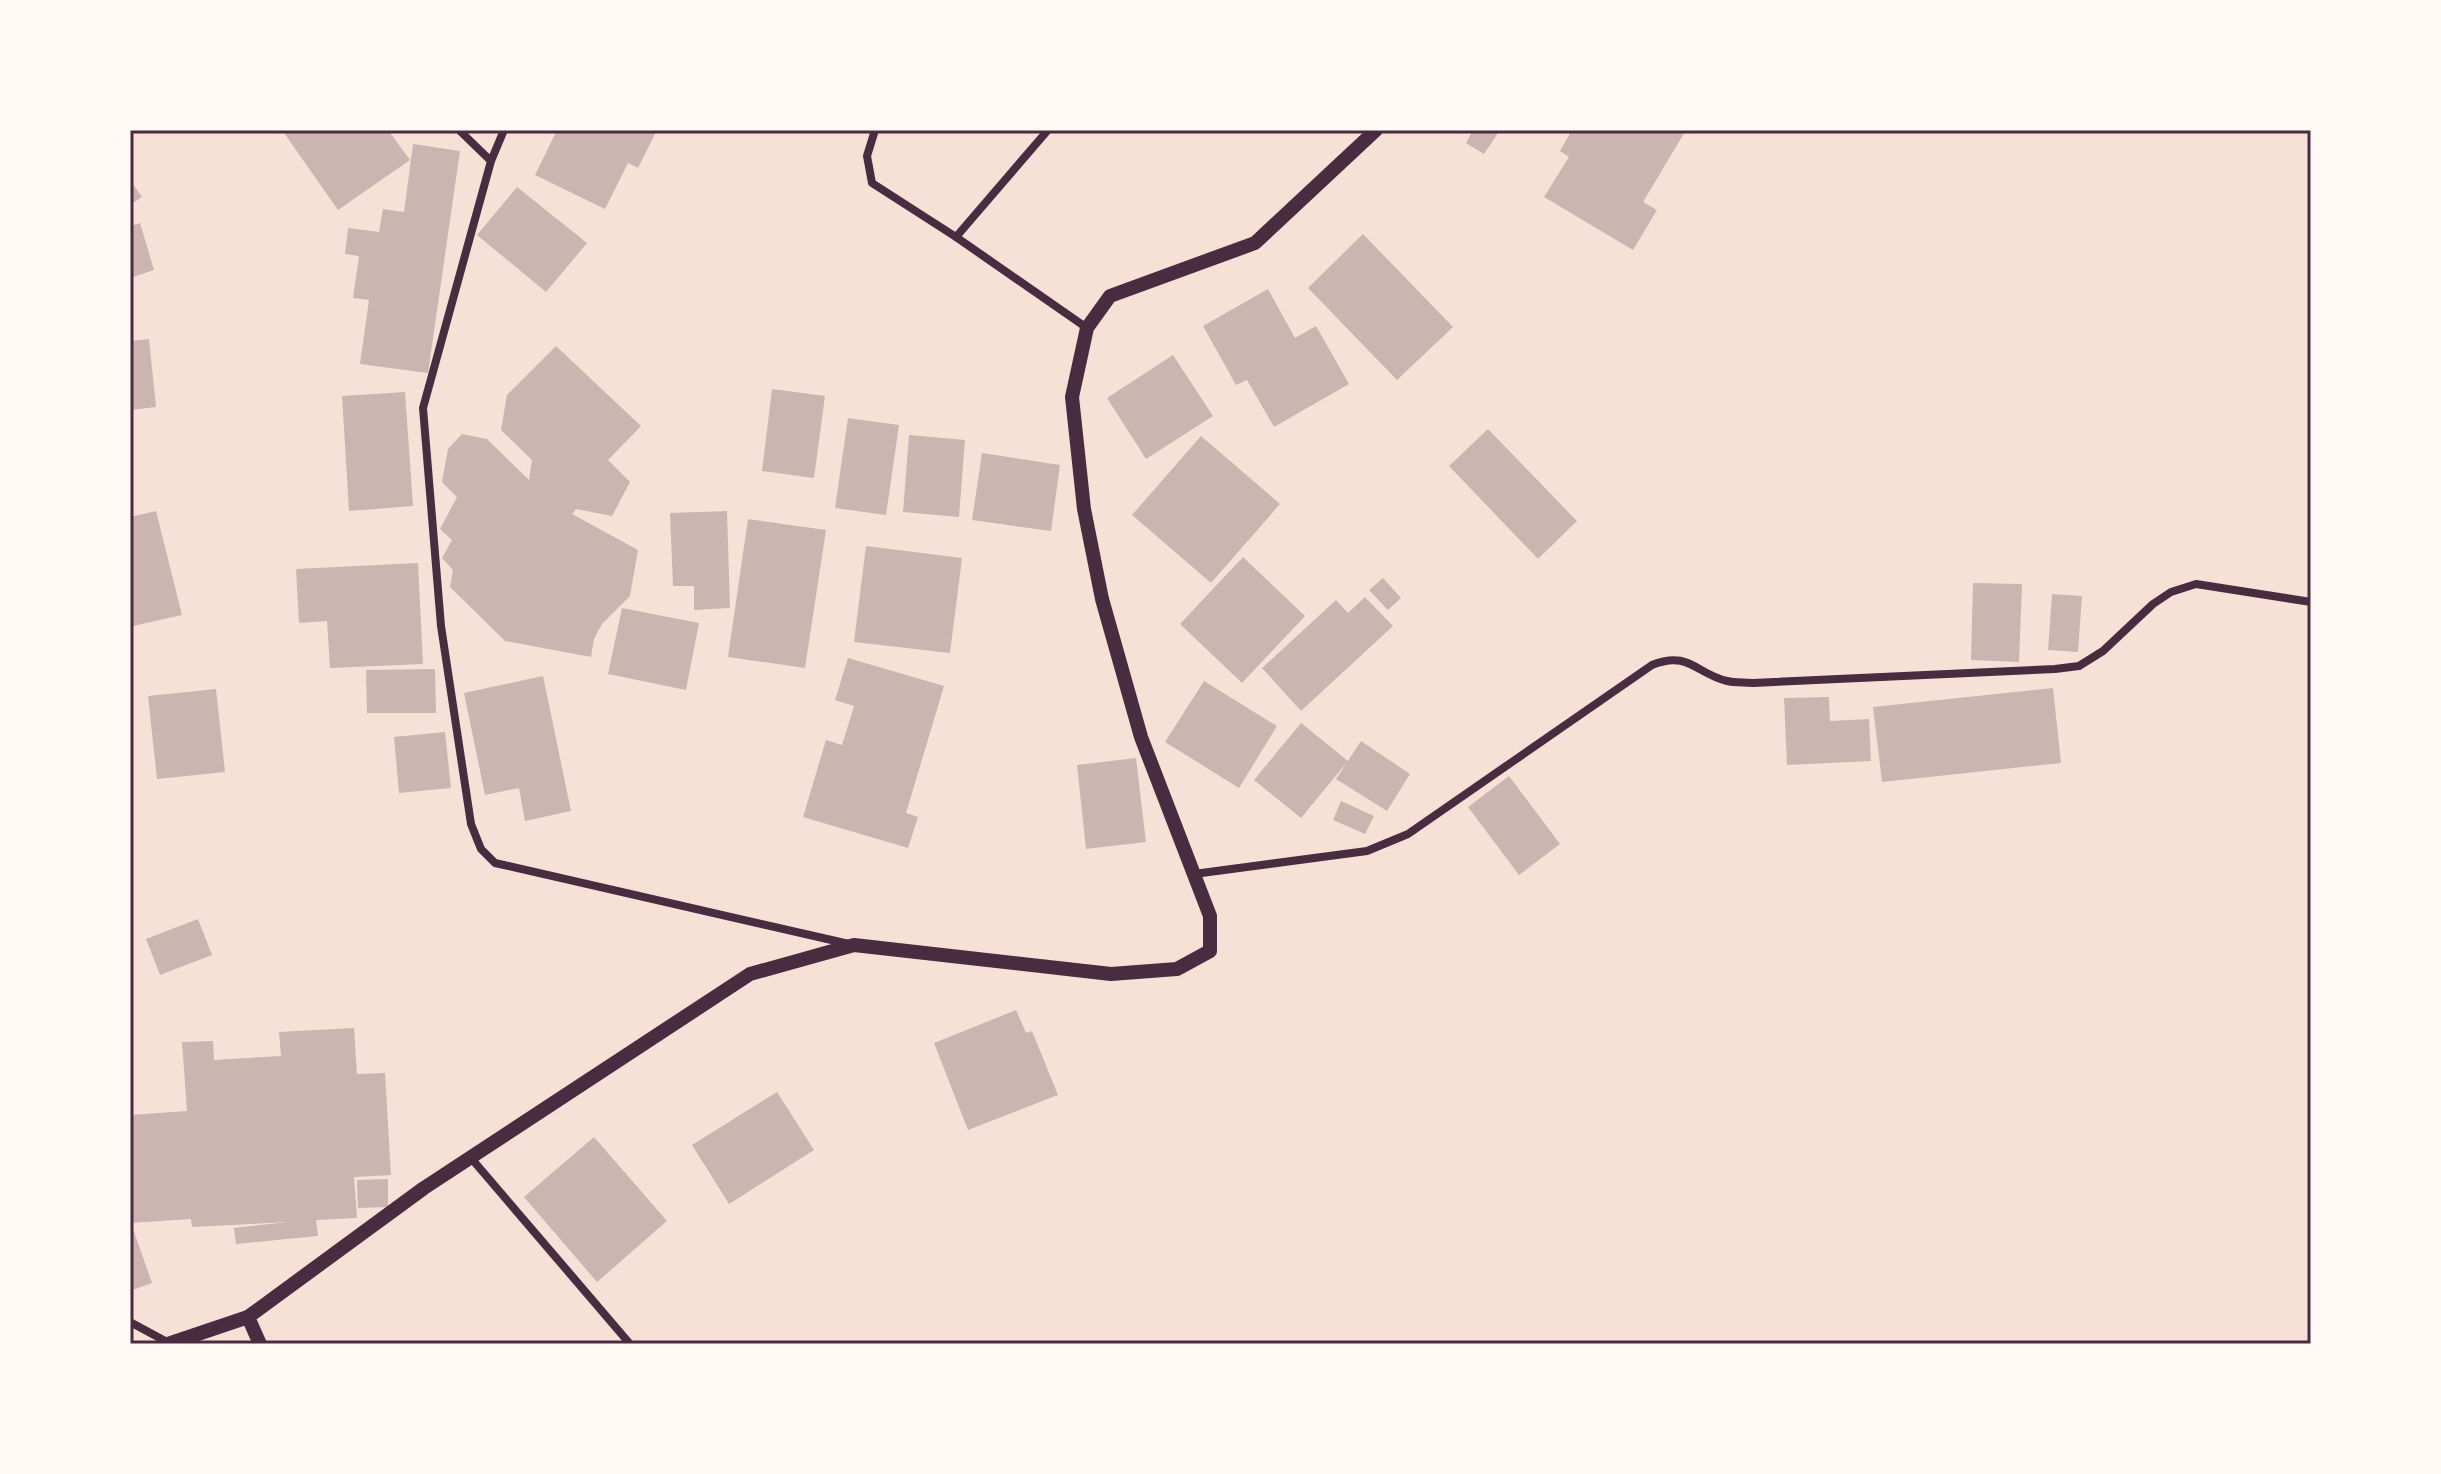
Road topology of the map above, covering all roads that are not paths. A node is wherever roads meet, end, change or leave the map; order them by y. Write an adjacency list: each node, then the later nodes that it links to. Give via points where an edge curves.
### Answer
1 (459, 130): 6 (street)
2 (504, 130): 6 (street)
3 (875, 130): 7 (street, via 867,156 872,183)
4 (1048, 130): 7 (street)
5 (1376, 130): 8 (street, via 1255,243 1110,296)
6 (491, 161): 11 (street, via 423,408 441,626 471,824 481,849 495,863)
7 (956, 237): 8 (street)
8 (1087, 328): 10 (street, via 1072,397 1084,509 1102,599 1141,737)
9 (2311, 602): 10 (street, via 2196,584 2153,604 2079,666 2055,669 1753,683 1726,681 1669,658 1408,834 1367,851)
10 (1194, 874): 11 (street, via 1210,916 1210,951 1177,969 1111,974)
11 (854, 945): 12 (street, via 750,974)
12 (471, 1158): 13 (street); 17 (street)
13 (248, 1317): 15 (street); 16 (street)
14 (130, 1322): 15 (street)
15 (168, 1344)
16 (260, 1344)
17 (630, 1344)

